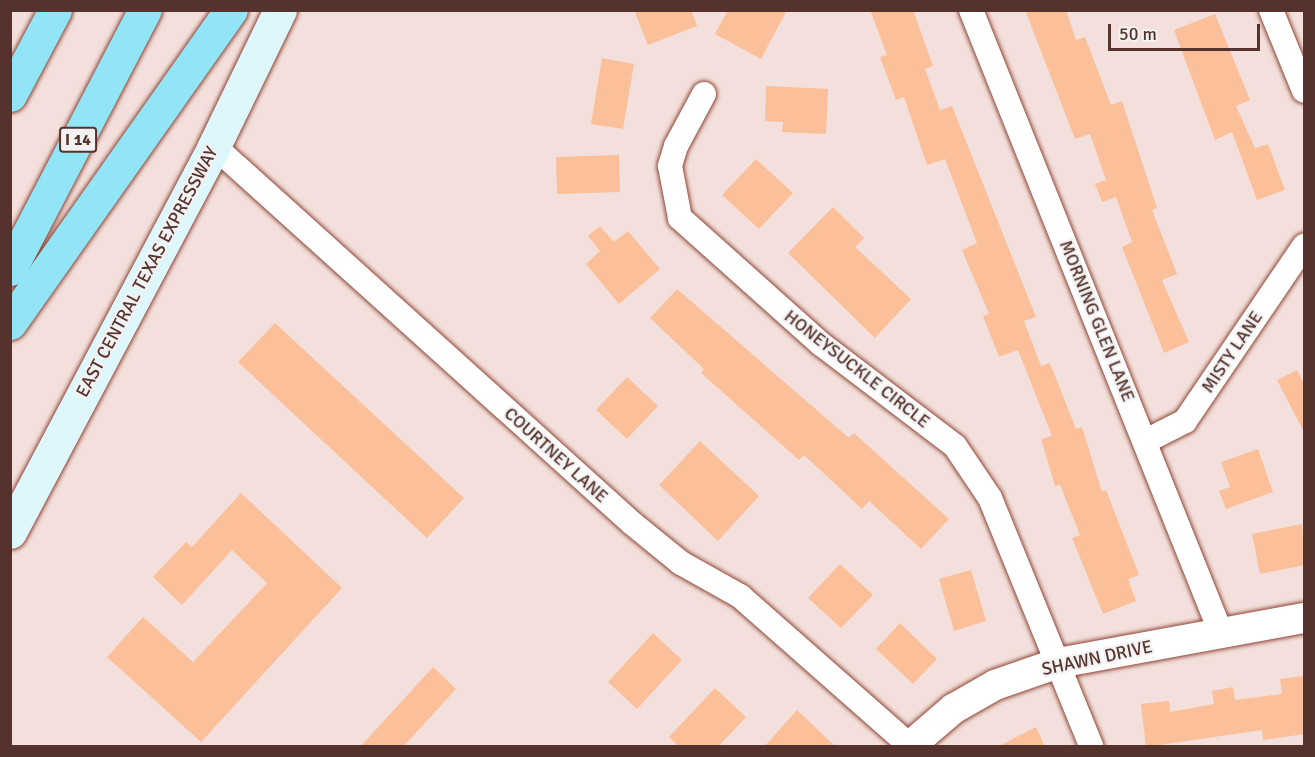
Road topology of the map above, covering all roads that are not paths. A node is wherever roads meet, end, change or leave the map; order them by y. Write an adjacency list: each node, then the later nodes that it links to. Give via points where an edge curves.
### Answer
1 (55, 10): 9 (highway)
2 (145, 10): 12 (highway, I 14)
3 (231, 10): 13 (highway)
4 (280, 10): 10 (main road, EAST CENTRAL TEXAS EXPRESSWAY)
5 (971, 10): 14 (street, MORNING GLEN LANE)
6 (1271, 10): 7 (street)
7 (1305, 91)
8 (704, 94): 18 (street, HONEYSUCKLE CIRCLE, via 675,146 670,166 680,218 821,344 955,446 990,498)
9 (10, 95)
10 (214, 146): 15 (main road, EAST CENTRAL TEXAS EXPRESSWAY); 19 (street, COURTNEY LANE, via 633,524 681,563 740,596)
11 (1305, 246): 14 (street, MISTY LANE, via 1185,421)
12 (10, 269)
13 (10, 323)
14 (1146, 441): 17 (street, MORNING GLEN LANE)
15 (10, 532)
16 (1305, 618): 17 (street, SHAWN DRIVE)
17 (1221, 633): 18 (street, SHAWN DRIVE)
18 (1058, 663): 19 (street, SHAWN DRIVE, via 974,697); 20 (street, HONEYSUCKLE CIRCLE)
19 (910, 746)
20 (1091, 747)

